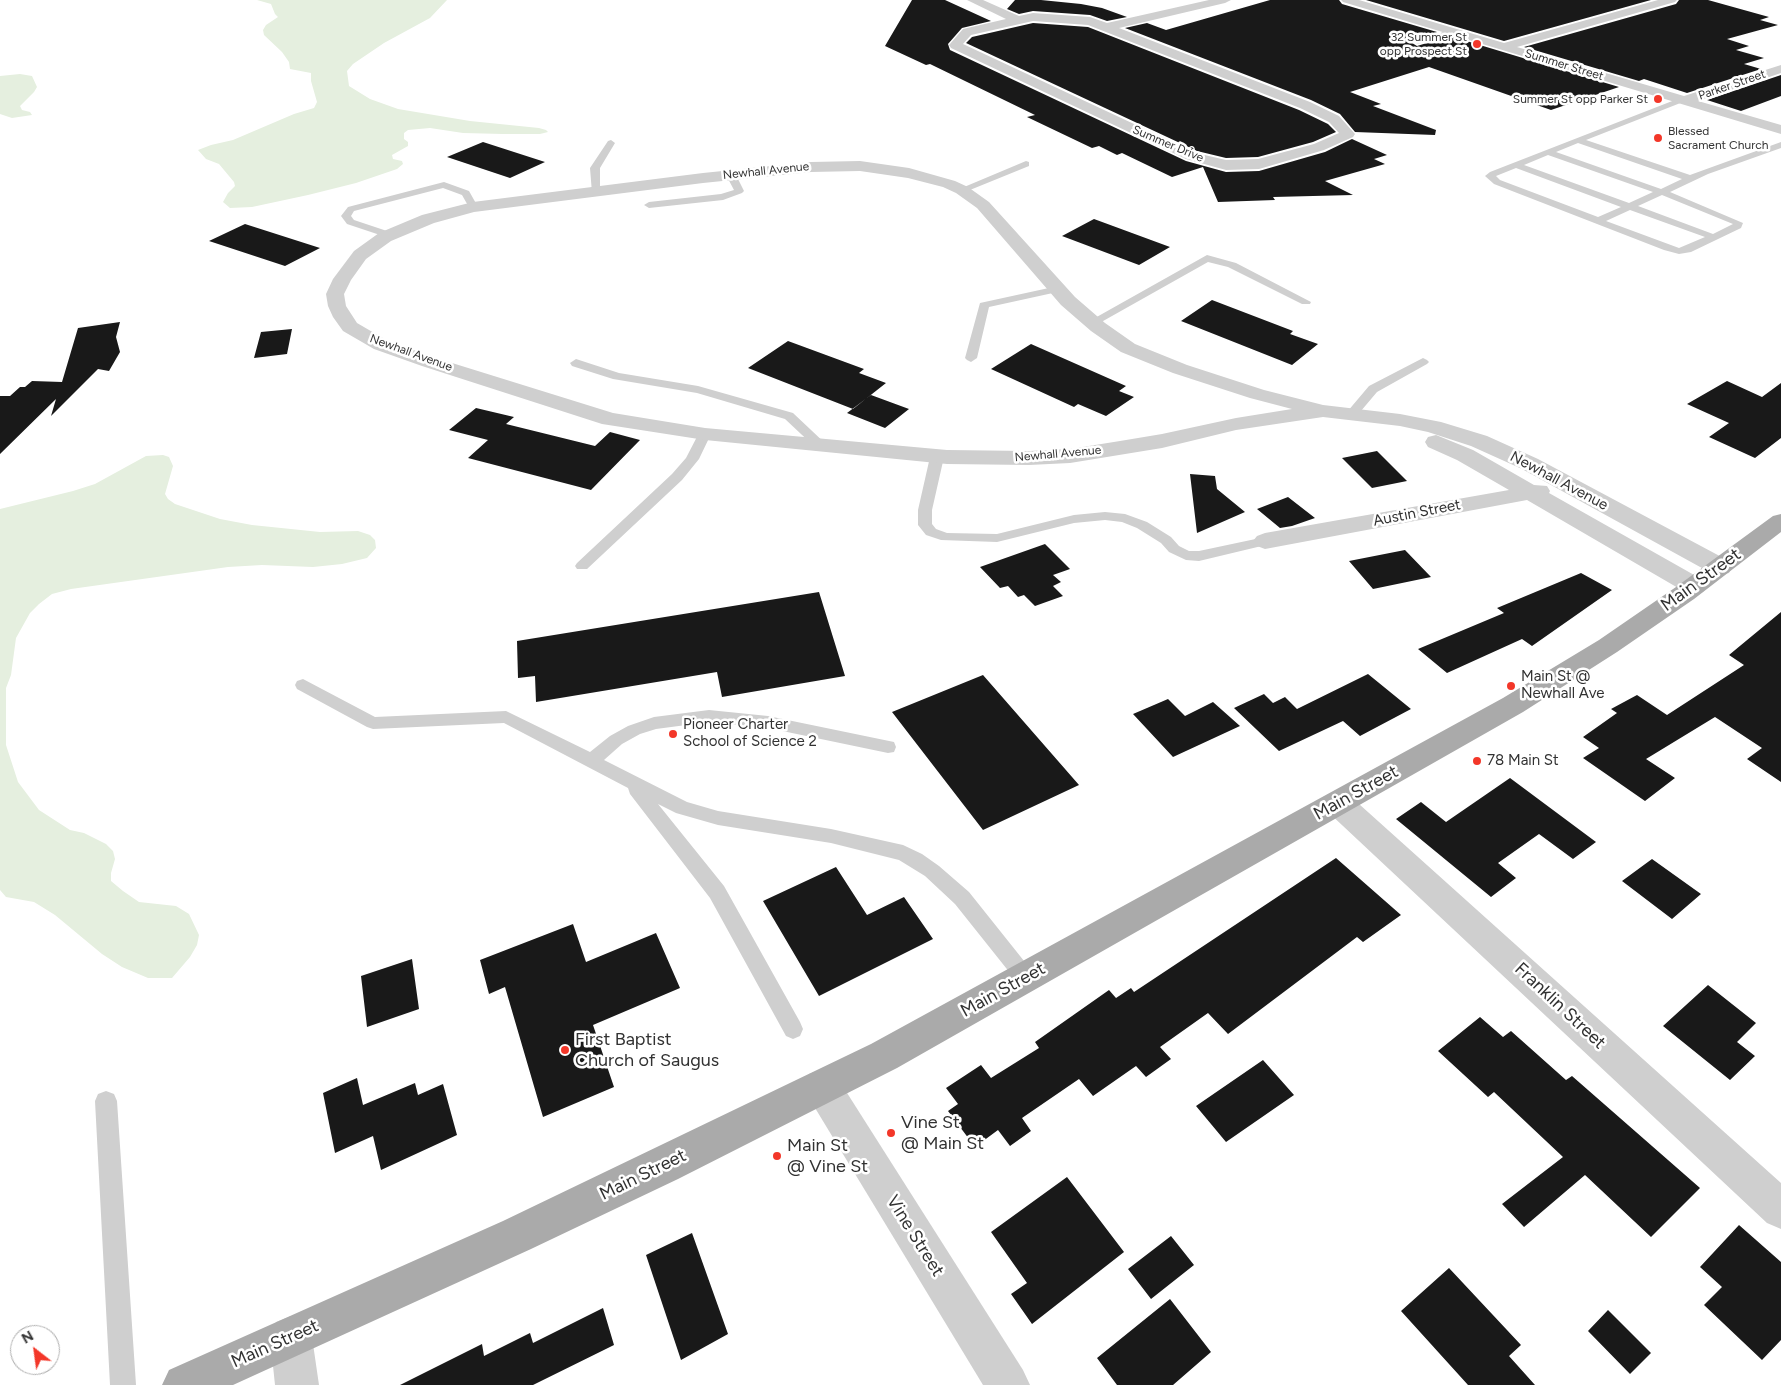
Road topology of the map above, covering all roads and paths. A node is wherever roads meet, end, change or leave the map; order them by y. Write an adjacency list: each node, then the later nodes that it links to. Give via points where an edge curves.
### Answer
1 (973, 0): 5 (street)
2 (1226, 0): 6 (street)
3 (1671, 0): 9 (street)
4 (1355, 1): 7 (street, Summer Street)
5 (1018, 20): 6 (street, Summer Drive, via 1066,18); 6 (street, Summer Drive, via 968,32 955,45 1191,156 1226,165 1259,164 1319,148 1348,134 1334,119 1305,105)
6 (1106, 27)
7 (1452, 32): 8 (lane); 9 (street, Summer Street)
8 (1418, 42)
9 (1503, 47): 11 (street, Summer Street)
10 (1781, 69): 11 (street, Parker Street)
11 (1682, 101): 12 (street, Summer Street); 13 (lane)
12 (1781, 130)
13 (1578, 140): 16 (lane); 20 (lane)
14 (611, 143): 22 (lane, via 595,168)
15 (1781, 145): 20 (lane)
16 (1548, 152): 18 (lane); 23 (lane)
17 (1026, 164): 21 (lane)
18 (1517, 165): 25 (lane); 27 (lane, via 1490,178)
19 (731, 175): 21 (street, Newhall Avenue, via 812,166 860,166 909,173); 22 (street, Newhall Avenue); 24 (lane, via 739,191 723,197)
20 (1691, 179): 23 (lane)
21 (962, 190): 30 (street, Newhall Avenue, via 994,216)
22 (595, 191): 26 (street, Newhall Avenue)
23 (1662, 192): 25 (lane); 29 (lane, via 1738,223)
24 (649, 205)
25 (1630, 206): 27 (lane); 29 (lane)
26 (473, 207): 28 (street, Newhall Avenue, via 428,219); 28 (lane, via 466,193 444,185 351,209 346,216 350,222)
27 (1598, 221): 29 (lane, via 1675,250 1685,250)
28 (389, 235): 41 (street, Newhall Avenue, via 360,255 335,294 336,306 342,317 365,336 429,362 610,419)
29 (1713, 237)
30 (1058, 289): 32 (street, Newhall Avenue); 33 (lane, via 984,305)
31 (1306, 302): 32 (lane, via 1232,265 1207,258)
32 (1092, 323): 36 (street, Newhall Avenue, via 1128,348 1150,358)
33 (970, 358)
34 (1424, 362): 38 (lane, via 1373,389)
35 (576, 363): 42 (lane, via 617,376 698,390 789,416)
36 (1257, 394): 37 (street, Newhall Avenue); 40 (street)
37 (1323, 411): 38 (street, Newhall Avenue); 40 (street, Newhall Avenue)
38 (1352, 415): 39 (street, Newhall Avenue)
39 (1389, 420): 44 (street, Newhall Avenue, via 1479,440); 45 (street, Newhall Avenue, via 1465,455)
40 (1232, 425): 43 (street, Newhall Avenue, via 1162,442 1070,456)
41 (705, 434): 42 (street, Newhall Avenue); 48 (lane, via 677,477)
42 (822, 446): 43 (street, Newhall Avenue)
43 (937, 457): 47 (lane, via 925,510 925,525 931,532 946,536 997,538 1074,519 1105,516 1125,518 1142,525 1186,555 1199,556)
44 (1569, 485): 45 (street, Austin Street); 49 (street, Newhall Avenue)
45 (1530, 492): 47 (street, Austin Street); 50 (street, Newhall Avenue)
46 (1781, 521): 49 (main road, Main Street)
47 (1265, 541)
48 (582, 566)
49 (1720, 567): 50 (main road, Main Street)
50 (1694, 586): 55 (main road, Main Street, via 1608,646 1513,705)
51 (303, 685): 53 (lane, via 373,722 506,717)
52 (888, 747): 53 (lane, via 768,722 709,716 654,723 634,730)
53 (592, 760): 54 (lane)
54 (632, 783): 56 (lane, via 682,808 718,818 831,836 889,849 915,859 962,898); 57 (lane, via 717,892)
55 (1338, 803): 56 (main road, Main Street); 60 (street, Franklin Street)
56 (1025, 977): 58 (main road, Main Street, via 884,1056)
57 (793, 1029)
58 (822, 1086): 61 (main road, Main Street, via 543,1222); 65 (street, Vine Street)
59 (106, 1101): 62 (lane)
60 (1781, 1209)
61 (291, 1337): 63 (main road, Main Street); 64 (street)
62 (123, 1385)
63 (184, 1385)
64 (297, 1385)
65 (1008, 1385)

